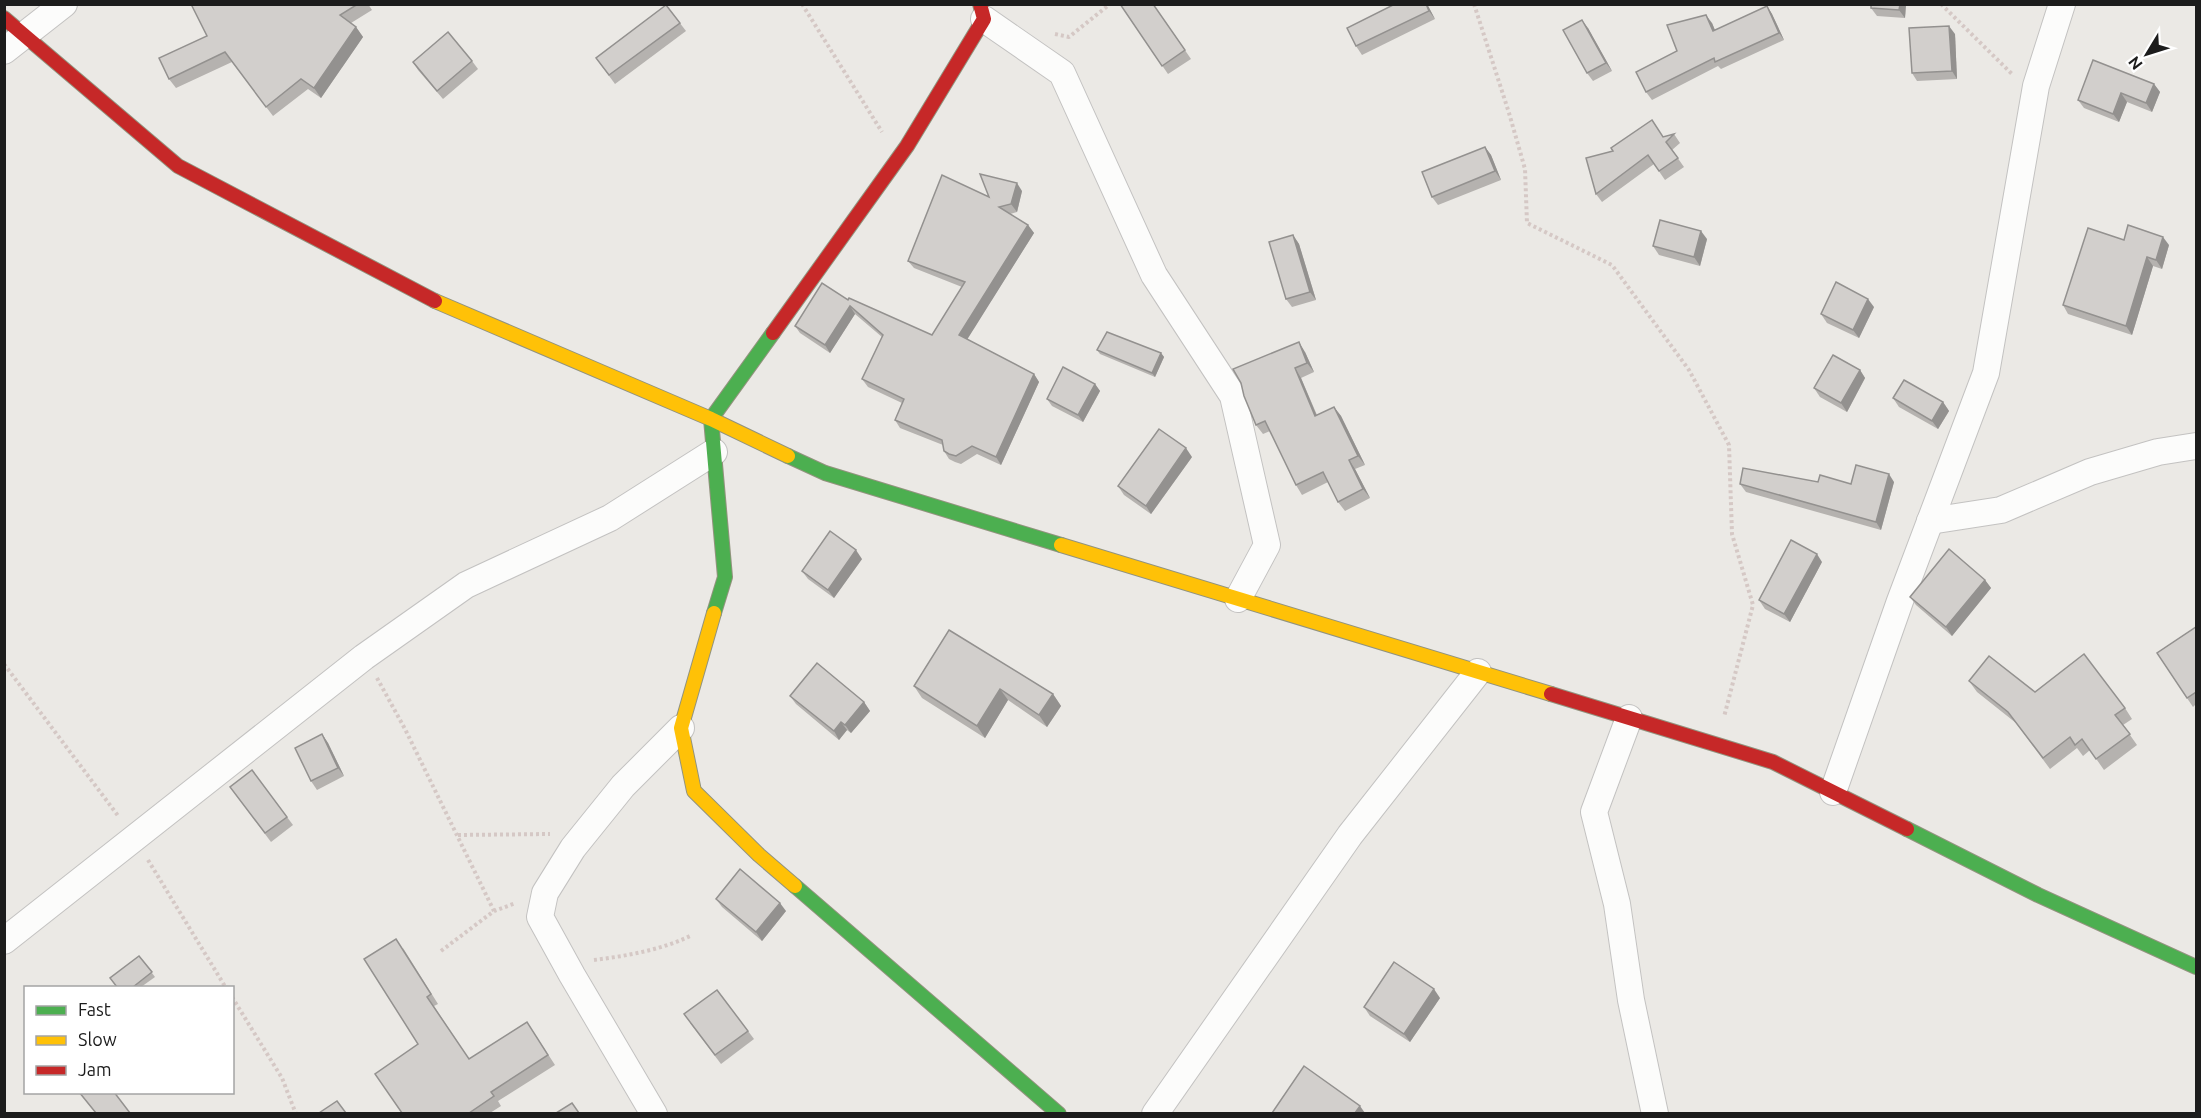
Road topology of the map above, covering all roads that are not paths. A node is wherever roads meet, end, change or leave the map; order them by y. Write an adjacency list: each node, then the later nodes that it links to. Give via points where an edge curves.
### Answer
1 (63, 4): 5 (street)
2 (2062, 4): 10 (street, via 2034,93 1986,373)
3 (982, 12): 7 (main road, via 898,158); 11 (street, via 1062,73 1154,275 1233,396 1267,545)
4 (4, 18): 5 (main road)
5 (26, 36): 6 (street); 7 (main road, via 178,166 430,299)
6 (4, 51)
7 (711, 419): 9 (main road); 11 (main road, via 825,473)
8 (2196, 446): 10 (street, via 2158,452 2090,472 2001,510)
9 (714, 452): 14 (main road, via 725,577); 16 (street, via 610,518 466,585 364,657)
10 (1930, 521): 15 (street)
11 (1238, 599): 12 (main road)
12 (1478, 672): 13 (main road); 20 (street, via 1350,835)
13 (1629, 718): 15 (main road, via 1773,762); 21 (street, via 1594,812 1617,904 1631,1000)
14 (681, 728): 18 (street, via 623,786 573,848 545,893 540,917); 19 (main road, via 694,791 702,800 759,855)
15 (1833, 792): 17 (main road, via 2038,895)
16 (4, 941)
17 (2196, 967)
18 (654, 1113)
19 (1059, 1113)
20 (1155, 1113)
21 (1655, 1113)

